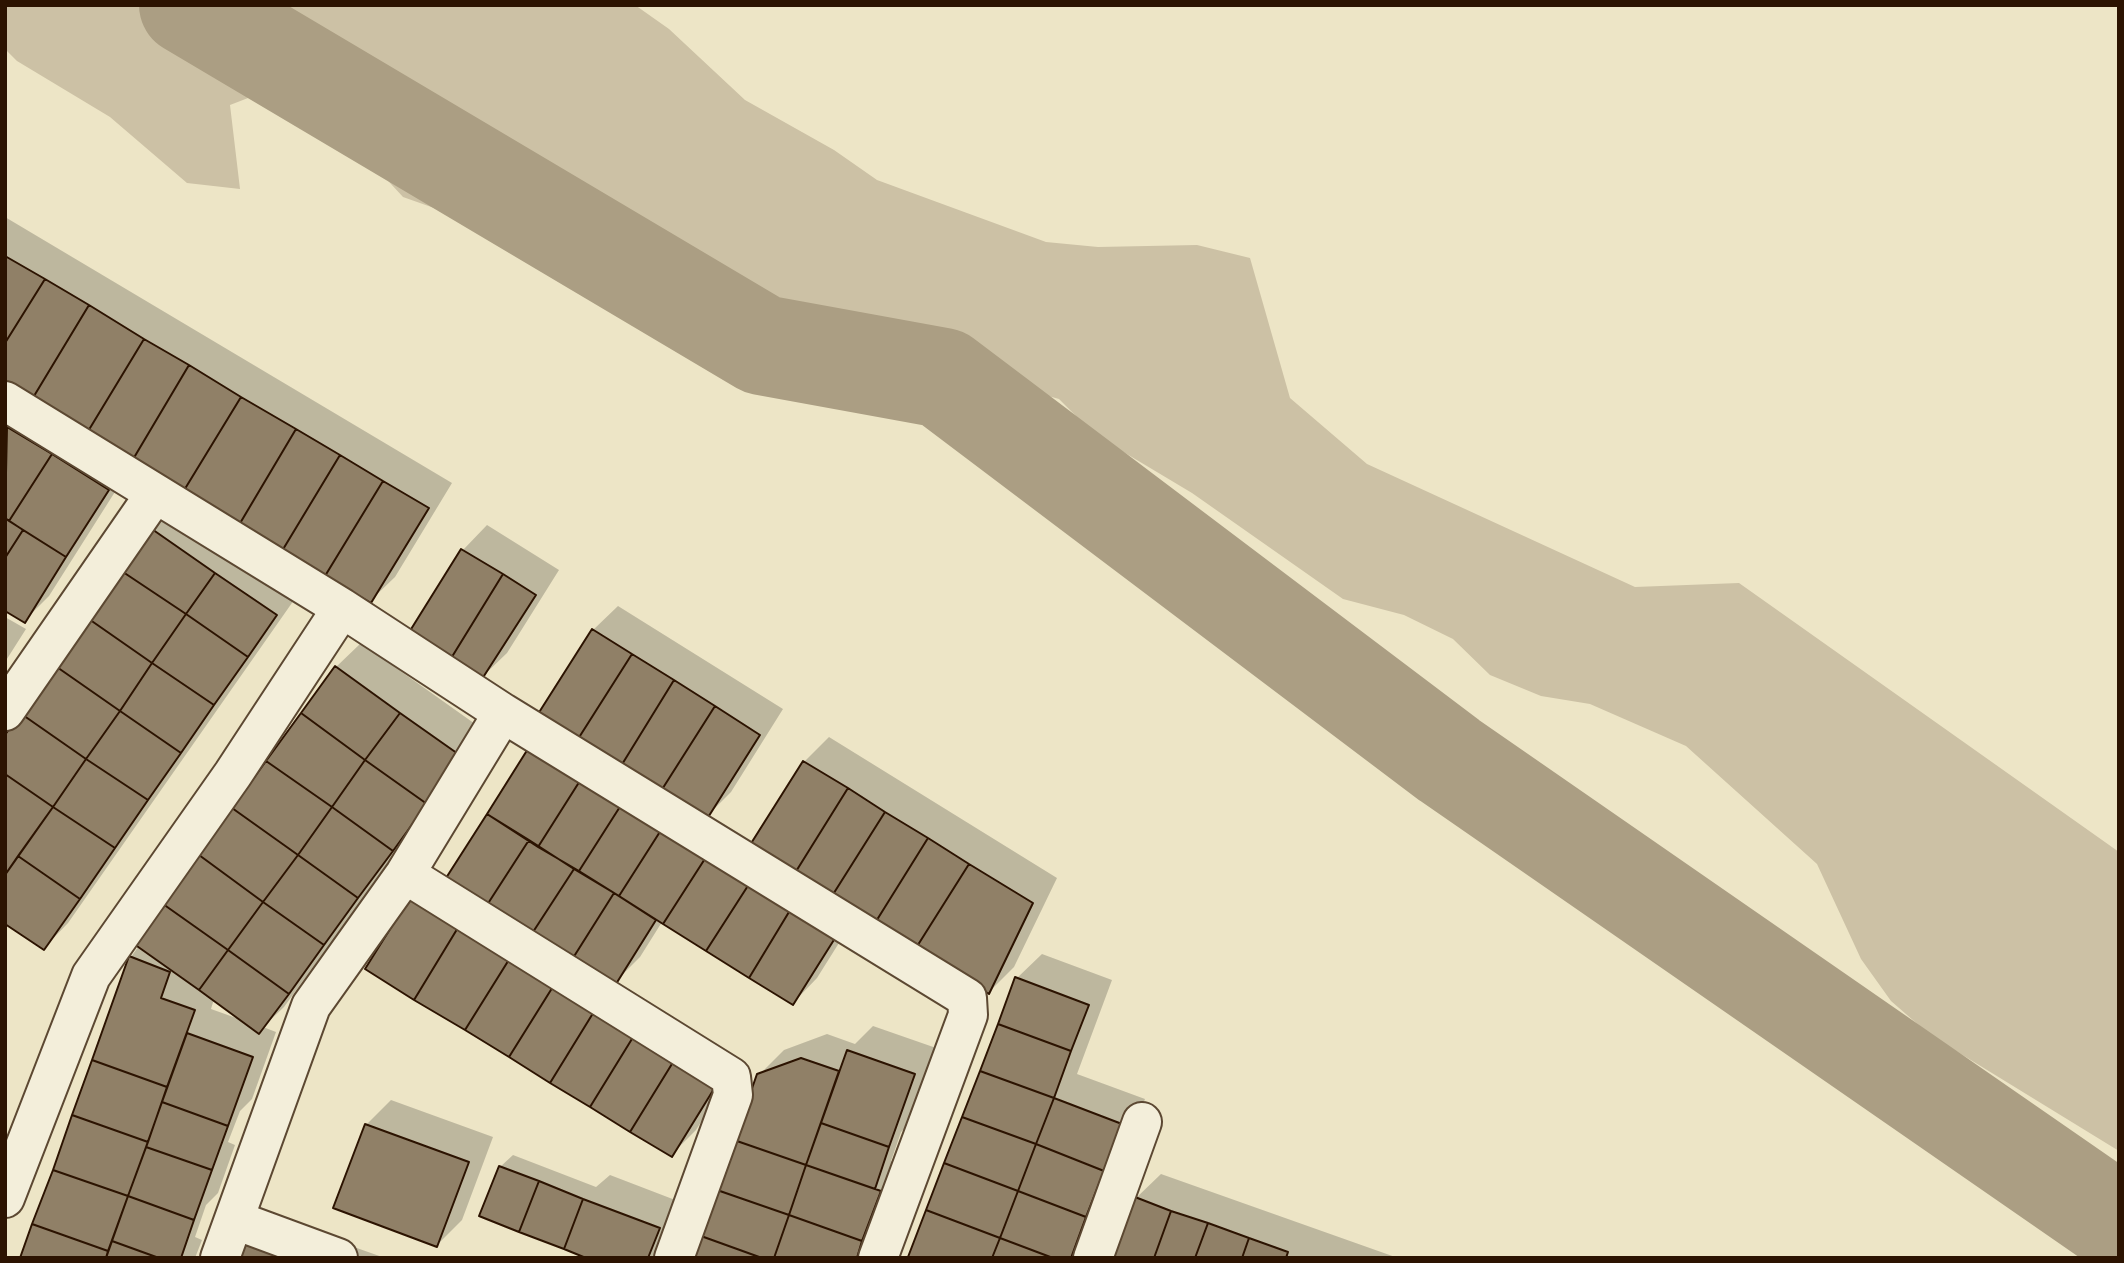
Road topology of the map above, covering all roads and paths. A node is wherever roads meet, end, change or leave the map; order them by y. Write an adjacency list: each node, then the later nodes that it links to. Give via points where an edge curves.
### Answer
1 (5, 401): 2 (street)
2 (155, 494): 3 (street); 4 (street)
3 (342, 608): 5 (street); 8 (street, via 91,976)
4 (5, 711)
5 (503, 713): 6 (street); 14 (street, via 967,998 968,1015)
6 (405, 874): 10 (street, via 311,1006); 13 (street, via 730,1077 733,1095)
7 (1142, 1122): 15 (street)
8 (13, 1151): 9 (street)
9 (5, 1198)
10 (235, 1220): 11 (street); 12 (street)
11 (220, 1258)
12 (338, 1258)
13 (674, 1258)
14 (878, 1258)
15 (1093, 1258)

